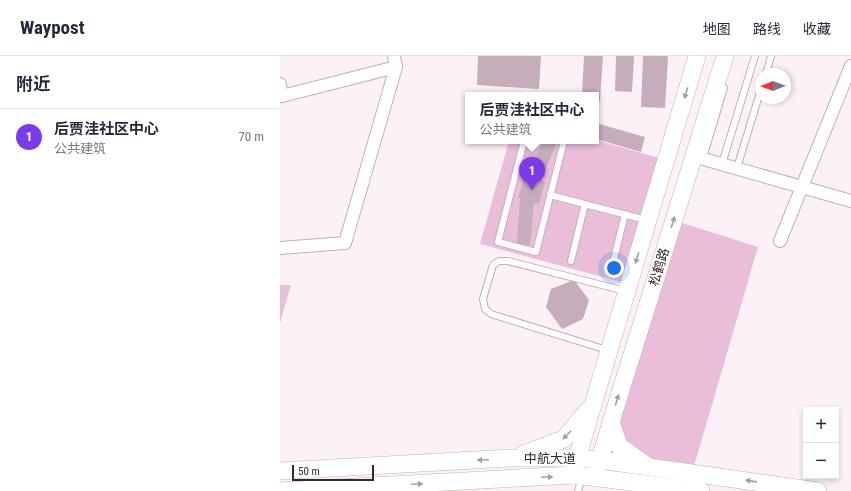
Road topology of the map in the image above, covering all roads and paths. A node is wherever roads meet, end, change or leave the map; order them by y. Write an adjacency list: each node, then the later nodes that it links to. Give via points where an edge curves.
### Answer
1 (697, 56): 22 (main road, 松鹤路, one-way to 22)
2 (725, 56): 14 (main road, 松鹤路)
3 (755, 56): 15 (lane)
4 (771, 56): 7 (lane)
5 (395, 62): 10 (street); 24 (street, via 345,243)
6 (851, 66): 17 (street)
7 (768, 68)
8 (280, 84): 10 (street)
9 (725, 85): 14 (lane)
10 (281, 96)
11 (756, 104): 16 (lane)
12 (523, 144): 18 (lane, via 498,242 536,252)
13 (563, 144): 18 (lane)
14 (698, 157): 15 (street); 30 (main road, 松鹤路, one-way to 14)
15 (722, 164): 16 (street)
16 (737, 168): 17 (street)
17 (802, 187): 19 (street); 23 (street)
18 (550, 195): 20 (lane)
19 (851, 201)
20 (584, 204): 21 (lane); 25 (lane)
21 (625, 214): 22 (lane); 26 (lane)
22 (648, 220): 27 (main road, 松鹤路, one-way to 27)
23 (780, 240)
24 (280, 248)
25 (570, 260)
26 (611, 271)
27 (627, 291): 28 (main road, 松鹤路); 28 (lane, via 508,260 493,264 483,299 485,309 491,314)
28 (609, 351): 29 (main road, 松鹤路)
29 (592, 406): 31 (main road, one-way to 31, via 564,439); 32 (main road, 松鹤路)
30 (611, 422): 33 (main road, 松鹤路); 34 (main road, via 619,446)
31 (511, 458): 32 (main road, 中航大道); 35 (main road, 中航大道, one-way to 35)
32 (577, 458): 33 (main road, 中航大道); 36 (main road, 松鹤路)
33 (600, 460): 34 (main road, 中航大道); 36 (main road, 松鹤路)
34 (648, 466): 39 (main road, 中航大道, one-way to 34)
35 (280, 471)
36 (581, 480): 37 (main road, 中航大道, one-way to 36); 38 (main road, 中航大道)
37 (280, 491)
38 (701, 491)
39 (818, 491)

